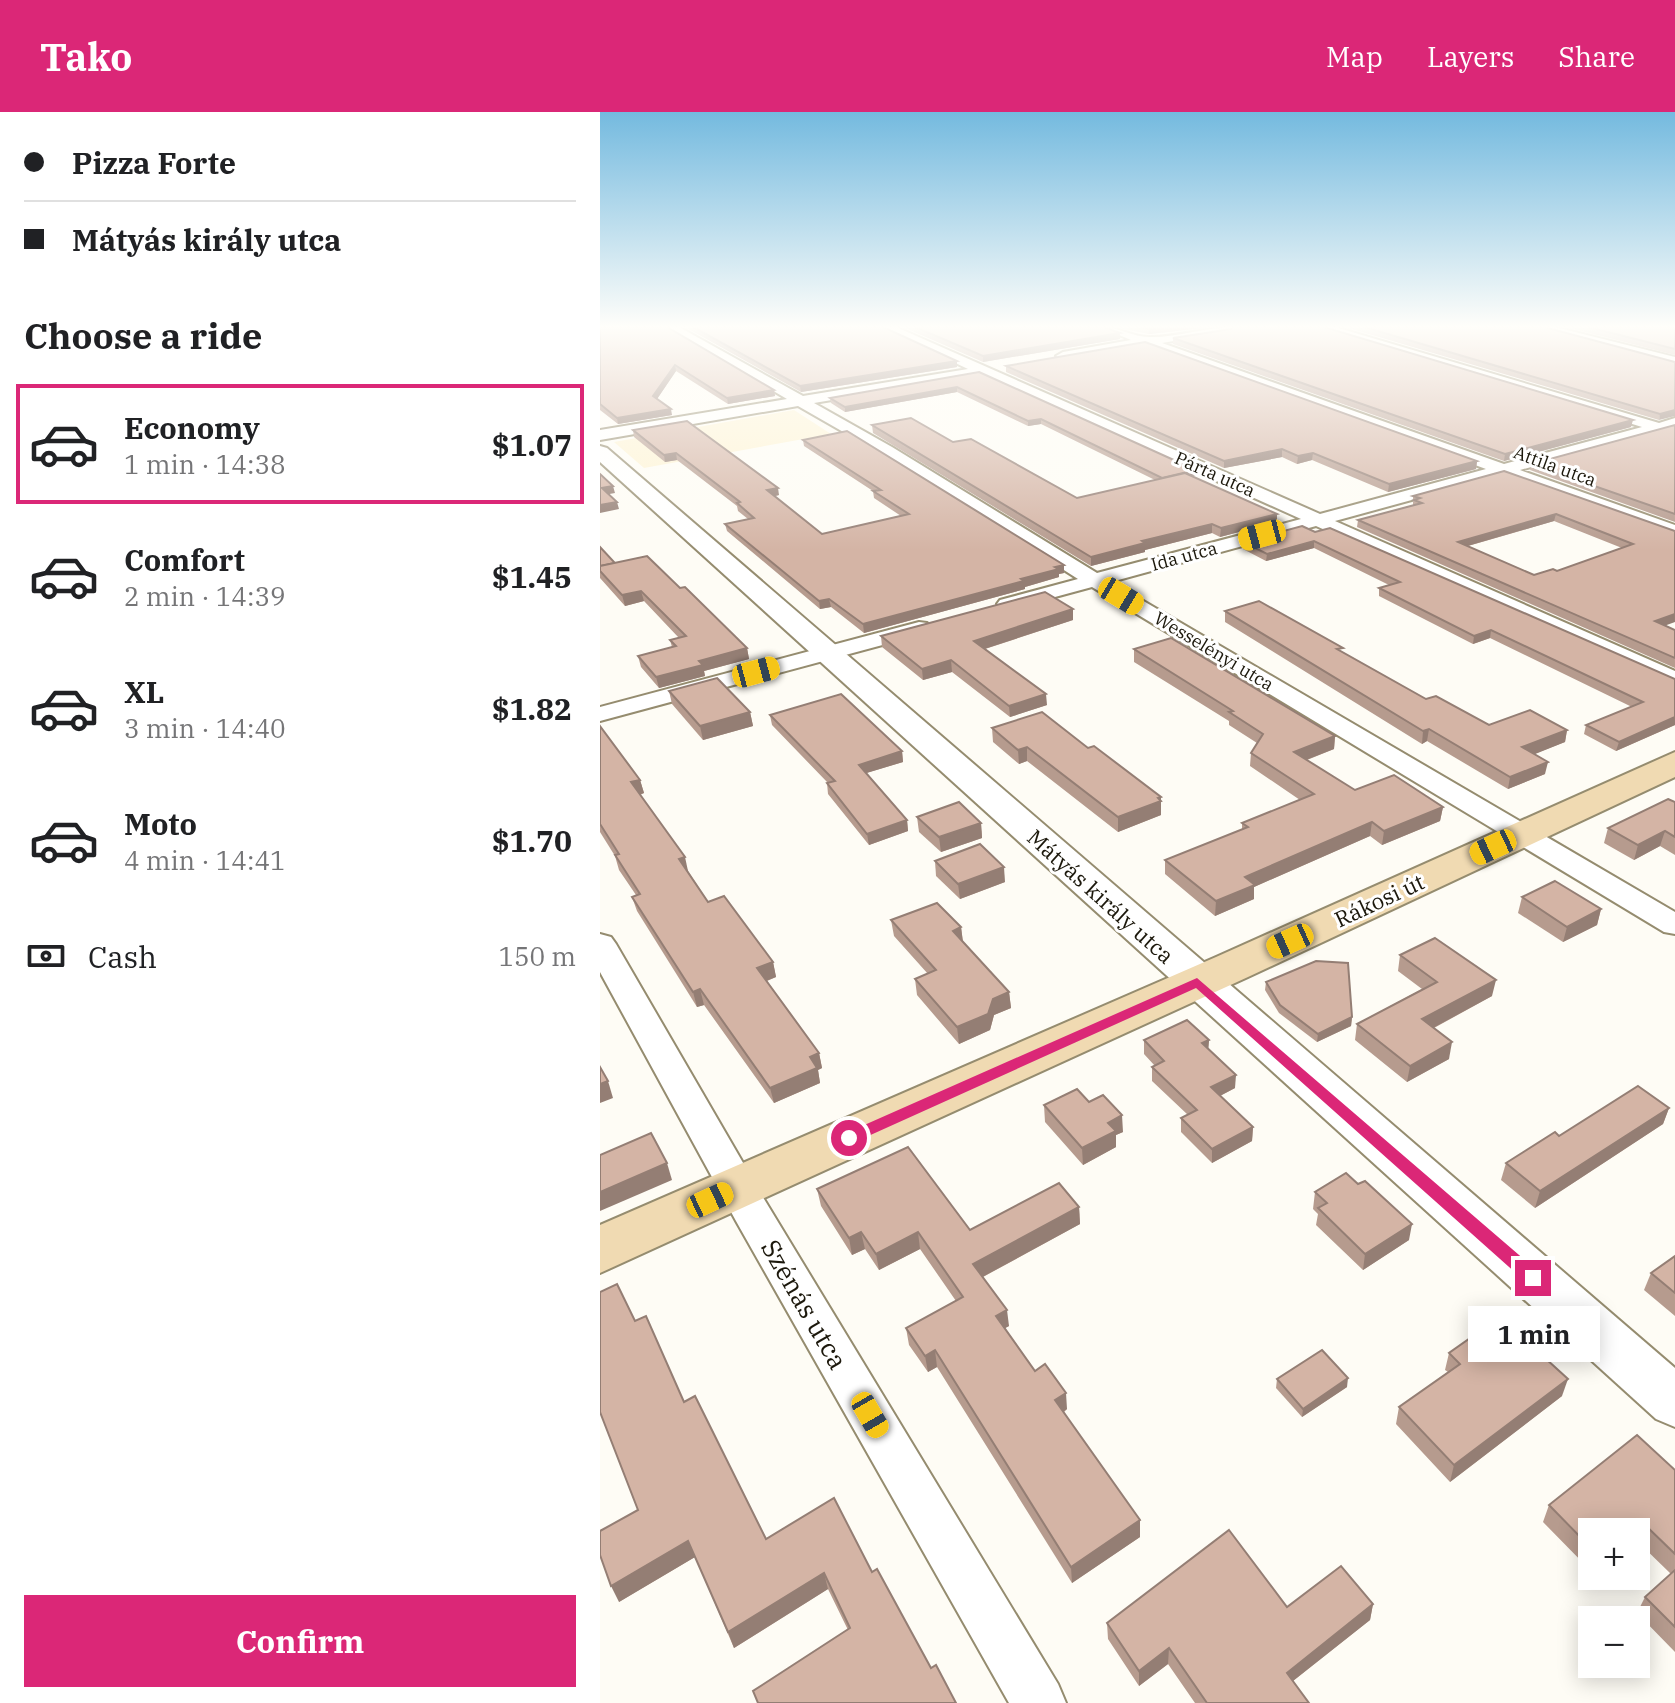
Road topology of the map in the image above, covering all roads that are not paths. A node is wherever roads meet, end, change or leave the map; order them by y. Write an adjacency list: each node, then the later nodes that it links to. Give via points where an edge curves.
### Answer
1 (796, 401): 7 (street)
2 (797, 401): 12 (street, Wesselényi utca)
3 (1053, 401): 10 (street, Párta utca)
4 (1314, 401): 9 (street, Attila utca)
5 (1578, 401): 6 (street)
6 (1670, 428): 9 (street, Ida utca)
7 (600, 435)
8 (600, 452): 15 (street, Mátyás király utca)
9 (1505, 470): 10 (street, Ida utca); 11 (street, Attila utca)
10 (1317, 520): 12 (street, Ida utca); 16 (street, Párta utca)
11 (1675, 531)
12 (1094, 580): 13 (street, Ida utca); 19 (street, Wesselényi utca)
13 (990, 608)
14 (945, 621): 15 (street)
15 (829, 652): 17 (street); 22 (street, Mátyás király utca)
16 (1675, 679)
17 (600, 714)
18 (1675, 763): 19 (main road, Rákosi út)
19 (1522, 834): 20 (street, Wesselényi utca); 22 (main road, Rákosi út)
20 (1675, 925)
21 (600, 944): 23 (street, Szénás utca)
22 (1197, 982): 23 (main road, Rákosi út); 25 (street, Mátyás király utca)
23 (737, 1187): 24 (main road, Rákosi út); 26 (street, Szénás utca)
24 (600, 1250)
25 (1675, 1402)
26 (1039, 1703)

